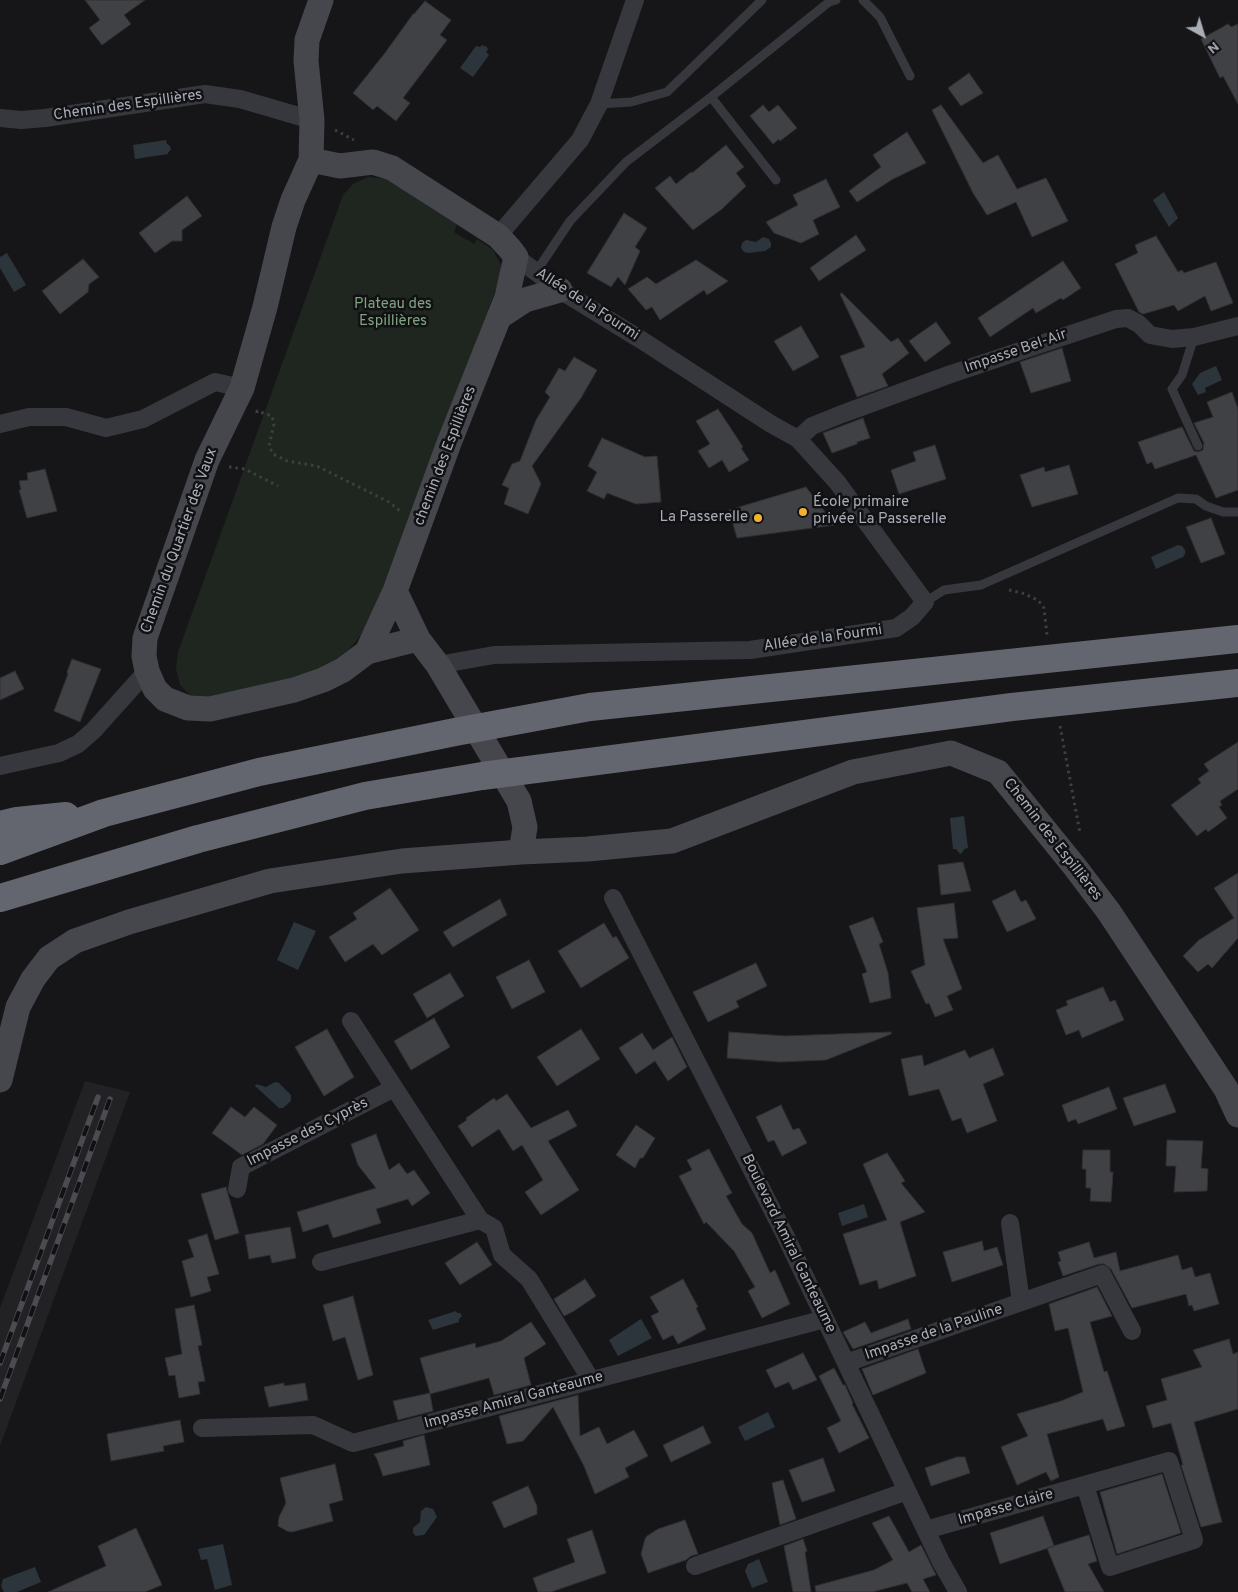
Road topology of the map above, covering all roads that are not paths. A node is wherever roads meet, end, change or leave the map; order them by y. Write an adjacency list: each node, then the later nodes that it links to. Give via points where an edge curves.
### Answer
1 (321, 0): 10 (street, Chemin du Quartier des Vaux, via 307,40)
2 (635, 0): 8 (street)
3 (762, 0): 8 (lane, via 667,92 631,102)
4 (836, 0): 7 (lane, via 829,2)
5 (863, 0): 6 (lane, via 880,17)
6 (910, 76)
7 (711, 97): 12 (lane); 15 (lane, via 626,162 570,221)
8 (599, 104): 13 (street, via 580,140)
9 (0, 118): 10 (street, Chemin des Espillières, via 45,118 206,94 240,99)
10 (312, 120): 11 (street, Chemin du Quartier des Vaux)
11 (311, 160): 13 (street, via 340,166 373,162 392,168); 20 (street, Chemin du Quartier des Vaux, via 284,227)
12 (776, 180)
13 (498, 236): 14 (street)
14 (516, 257): 15 (street, Allée de la Fourmi); 17 (street, chemin des Espillières)
15 (536, 272): 16 (street, Allée de la Fourmi)
16 (560, 290): 17 (street, via 525,300); 22 (street, Allée de la Fourmi)
17 (499, 317): 25 (street, chemin des Espillières)
18 (1238, 326): 19 (street, Impasse Bel-Air)
19 (1194, 338): 22 (street, Impasse Bel-Air, via 1172,339 1150,334 1128,318 1116,318 842,414 812,426); 23 (lane, via 1182,375 1172,389)
20 (242, 388): 21 (street, via 215,382 144,419 106,428 66,417 29,418); 31 (street, Chemin du Quartier des Vaux, via 218,463 145,638)
21 (0, 424)
22 (798, 439): 26 (street, Allée de la Fourmi, via 837,482)
23 (1198, 446)
24 (1238, 512): 26 (lane, via 1223,512 1196,499 1178,498 981,585 944,590)
25 (395, 591): 28 (street); 29 (street, chemin des Espillières)
26 (925, 602): 30 (street, Allée de la Fourmi, via 896,628 750,650 494,655)
27 (1238, 638): 34 (highway, via 590,707 259,772)
28 (418, 639): 29 (street); 30 (street)
29 (367, 652): 31 (street, Chemin du Quartier des Vaux, via 323,680 210,709 188,708 165,699 155,689)
30 (438, 665): 37 (street, via 519,802 525,827)
31 (147, 671): 33 (street, via 78,744 59,753)
32 (1238, 683): 38 (highway, via 1012,707 482,776 356,799 198,839)
33 (0, 766)
34 (104, 813): 35 (highway); 36 (highway)
35 (0, 825)
36 (0, 850)
37 (521, 852): 41 (street, via 402,861 270,881 75,941 49,958 33,979 18,1007); 43 (street, Chemin des Espillières, via 672,841 853,772 951,753 998,772 1075,868 1109,912 1221,1081)
38 (0, 898)
39 (613, 898): 49 (street, Boulevard Amiral Ganteaume)
40 (351, 1021): 42 (street)
41 (0, 1080)
42 (394, 1088): 44 (street, Impasse des Cyprès, via 241,1167); 45 (street)
43 (1238, 1115)
44 (237, 1189)
45 (480, 1220): 47 (street); 52 (street, via 494,1228 502,1254 529,1279)
46 (1010, 1223): 48 (street, Impasse de la Pauline)
47 (321, 1262)
48 (1021, 1302): 50 (street, Impasse de la Pauline, via 1102,1274); 51 (street, Impasse de la Pauline)
49 (825, 1319): 51 (street, Boulevard Amiral Ganteaume); 52 (street, Impasse Amiral Ganteaume)
50 (1132, 1331)
51 (846, 1363): 55 (street, Boulevard Amiral Ganteaume)
52 (591, 1380): 53 (street, Impasse Amiral Ganteaume, via 353,1443 313,1425)
53 (202, 1428)
54 (1085, 1485): 54 (street, Impasse Claire, via 1169,1461 1194,1540 1110,1567); 56 (street, Impasse Claire)
55 (907, 1491): 56 (street, Boulevard Amiral Ganteaume); 57 (street)
56 (926, 1530): 58 (street, Boulevard Amiral Ganteaume)
57 (696, 1566)
58 (958, 1592)

